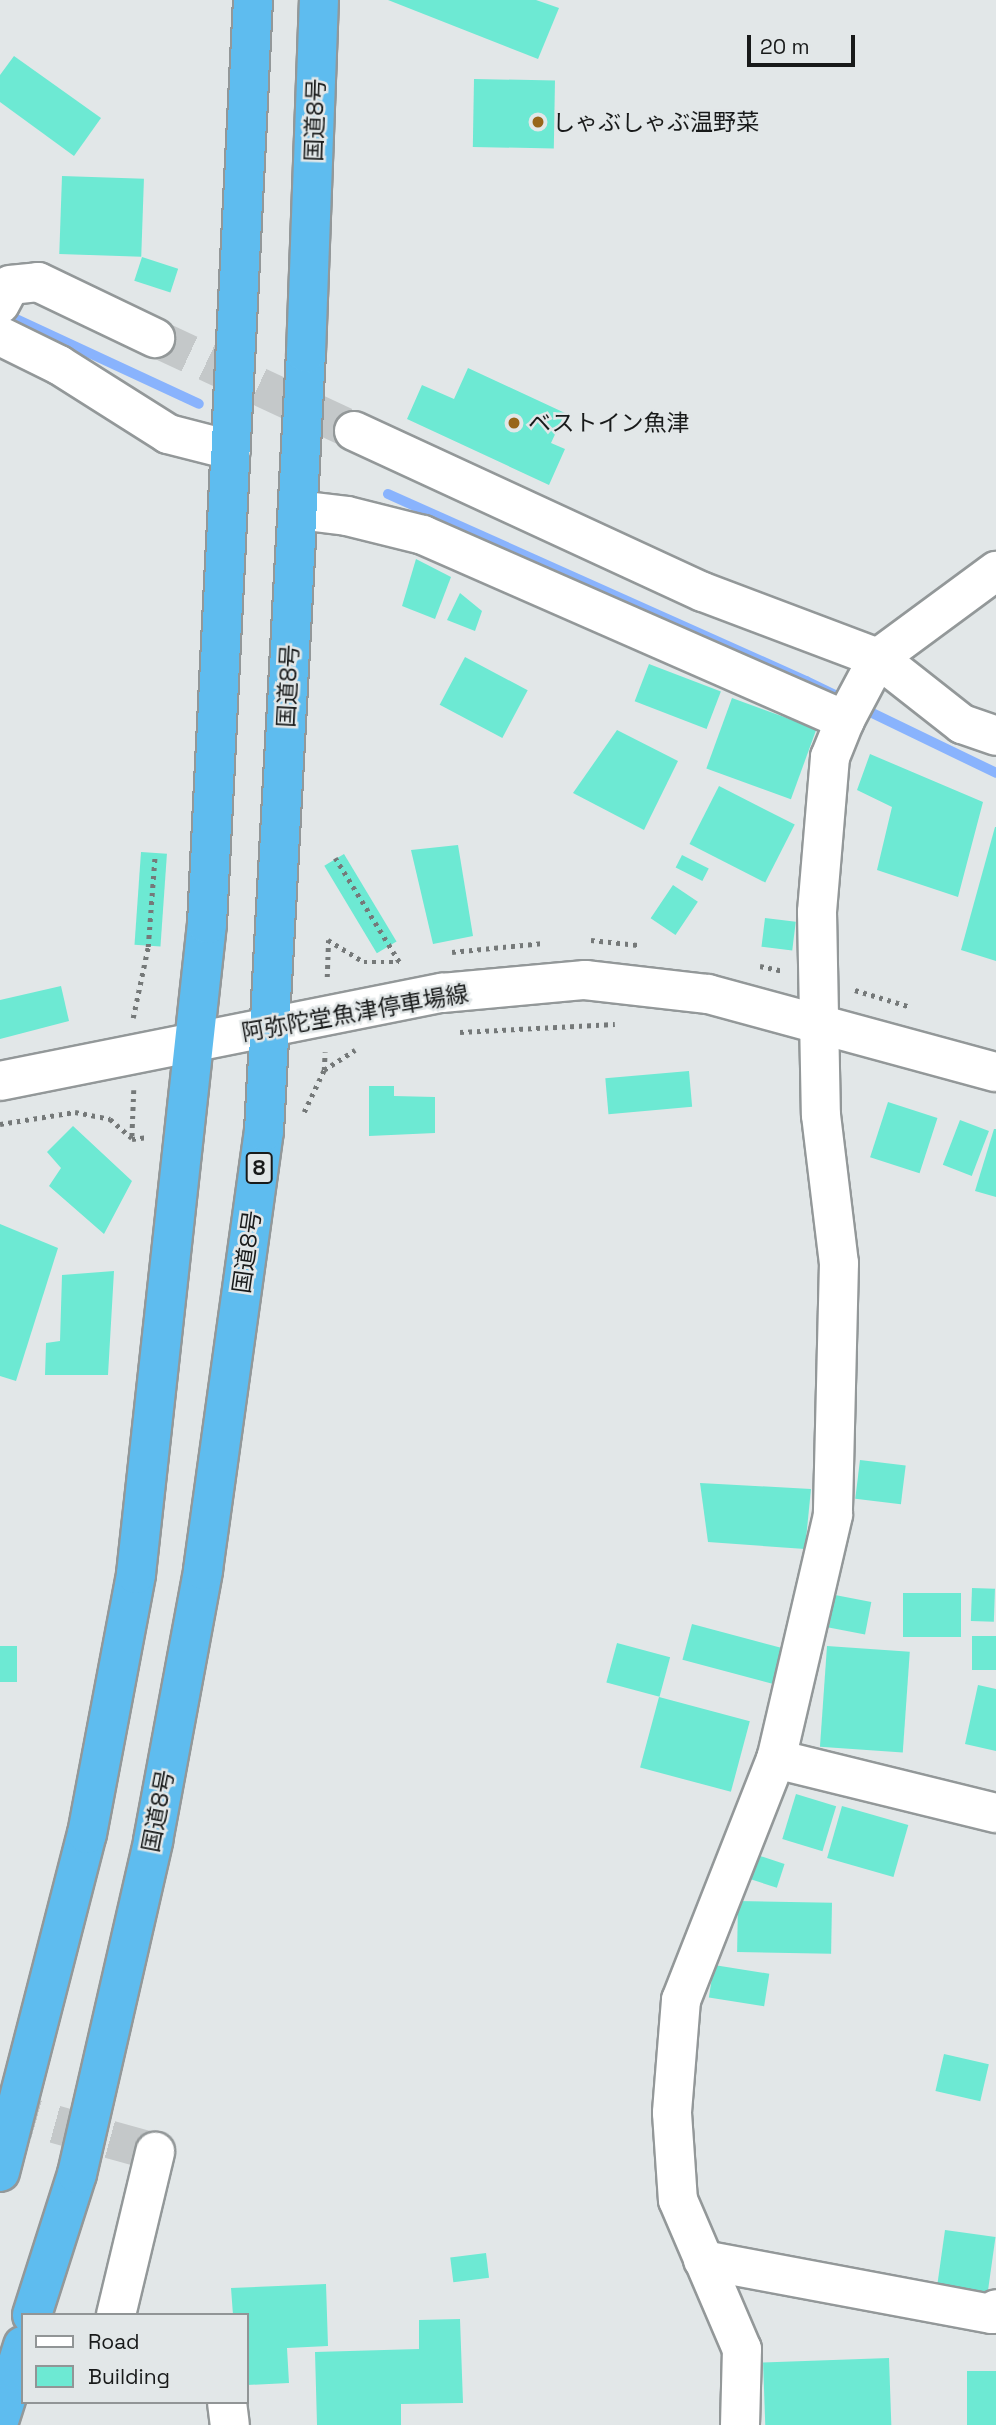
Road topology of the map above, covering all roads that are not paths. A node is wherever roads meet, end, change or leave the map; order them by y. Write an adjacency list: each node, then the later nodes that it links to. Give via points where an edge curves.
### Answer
1 (253, 0): 7 (highway)
2 (319, 0): 8 (highway, 国道8号 / 8)
3 (0, 304): 5 (street, via 10,285 38,282)
4 (0, 336): 7 (street, via 60,365 168,434)
5 (155, 338)
6 (354, 431): 10 (street, via 703,592)
7 (231, 450): 15 (highway, via 207,924)
8 (298, 510): 11 (street, via 347,516 423,535); 14 (highway, 国道8号 / 8)
9 (996, 571): 10 (street)
10 (878, 658): 11 (street); 12 (street, via 962,724)
11 (845, 720): 13 (street, via 830,757 817,912)
12 (996, 736)
13 (822, 1021): 14 (street, 阿弥陀堂魚津停車場線, via 708,993 585,980 442,993); 16 (street, 阿弥陀堂魚津停車場線); 18 (street, via 821,1115 839,1263 833,1516)
14 (272, 1028): 15 (street, 阿弥陀堂魚津停車場線); 24 (highway, 国道8号 / 8, via 264,1131 196,1610 153,1841 77,2174)
15 (196, 1042): 17 (street, 阿弥陀堂魚津停車場線); 21 (highway, via 136,1574 87,1834)
16 (996, 1072)
17 (0, 1081)
18 (776, 1759): 19 (street); 22 (street, via 681,2000 672,2113 678,2200)
19 (996, 1812)
20 (155, 2152): 25 (street)
21 (0, 2172)
22 (703, 2260): 23 (street, via 992,2314); 30 (street, via 742,2349)
23 (996, 2309)
24 (34, 2313)
25 (116, 2313)
26 (21, 2352): 28 (highway)
27 (227, 2404): 29 (street)
28 (0, 2418)
29 (230, 2425)
30 (740, 2425)

